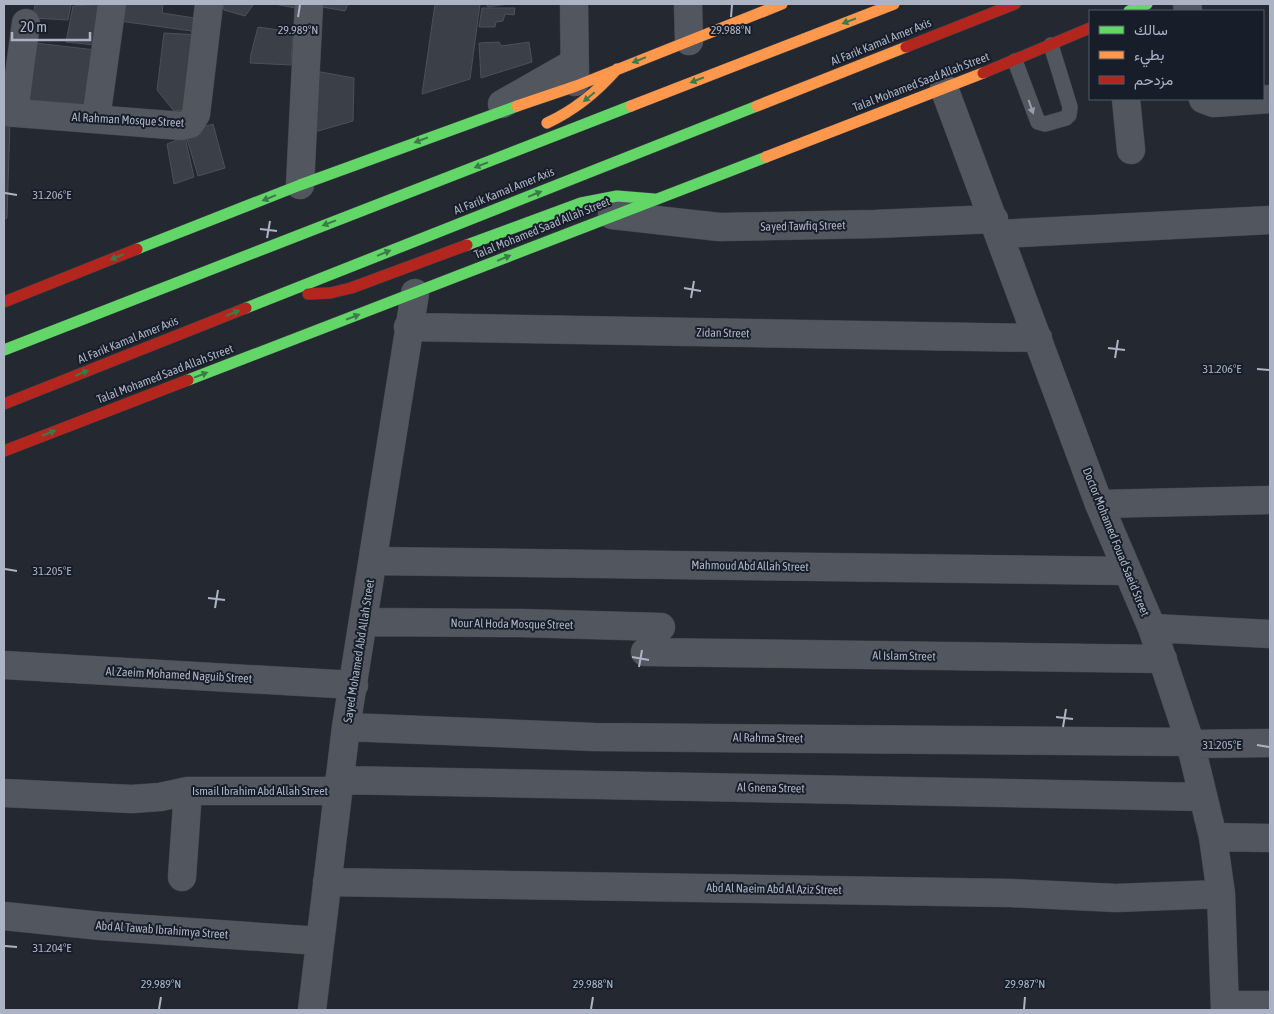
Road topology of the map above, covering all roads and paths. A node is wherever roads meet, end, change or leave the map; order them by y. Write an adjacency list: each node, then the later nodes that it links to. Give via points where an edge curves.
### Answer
1 (112, 4): 23 (street)
2 (209, 4): 23 (street, Al Rahman Mosque Street, via 193,121 182,126)
3 (309, 4): 27 (street)
4 (574, 4): 17 (street)
5 (688, 4): 13 (street)
6 (782, 4): 13 (main road)
7 (894, 4): 33 (main road, one-way to 33)
8 (1015, 4): 34 (main road, Al Farik Kamal Amer Axis, one-way to 8)
9 (1146, 4): 10 (main road)
10 (1131, 10)
11 (26, 23): 22 (street)
12 (1089, 28): 14 (main road, Talal Mohamed Saad Allah Street)
13 (689, 40): 16 (main road, one-way to 16)
14 (1052, 45): 15 (main road, Talal Mohamed Saad Allah Street); 15 (lane, one-way to 14, via 1038,122 1045,124 1066,118 1070,107)
15 (1015, 61): 18 (main road, Talal Mohamed Saad Allah Street)
16 (616, 70): 17 (main road); 25 (main road, one-way to 25, via 590,98)
17 (575, 74): 24 (street)
18 (944, 88): 28 (main road, Talal Mohamed Saad Allah Street); 32 (street, Doctor Mohamed Fouad Saeid Street)
19 (1126, 100): 26 (street)
20 (1206, 100): 21 (street, via 1214,103)
21 (1256, 100)
22 (9, 112): 23 (street, Al Rahman Mosque Street)
23 (96, 118)
24 (475, 120): 27 (main road, one-way to 27)
25 (538, 126)
26 (1131, 150)
27 (300, 185): 36 (main road, one-way to 36)
28 (654, 199): 30 (main road, Talal Mohamed Saad Allah Street); 34 (main road, via 617,196 580,202 351,288 330,293)
29 (322, 214): 33 (main road, via 292,231)
30 (612, 215): 32 (street, Sayed Tawfiq Street, via 719,227); 35 (main road, Talal Mohamed Saad Allah Street, one-way to 30)
31 (1270, 220): 32 (street, Sayed Tawfiq Street)
32 (996, 226): 38 (street, Doctor Mohamed Fouad Saeid Street)
33 (280, 243): 39 (main road)
34 (286, 292): 40 (main road, Al Farik Kamal Amer Axis, one-way to 34)
35 (415, 293): 37 (street, Sayed Mohamed Abd Allah Street); 41 (main road, Talal Mohamed Saad Allah Street, one-way to 35)
36 (4, 302)
37 (408, 327): 38 (street, Zidan Street); 44 (street, Sayed Mohamed Abd Allah Street)
38 (1038, 338): 43 (street, Doctor Mohamed Fouad Saeid Street)
39 (4, 350)
40 (4, 404)
41 (4, 451)
42 (1270, 500): 43 (street)
43 (1099, 504): 45 (street, Doctor Mohamed Fouad Saeid Street)
44 (373, 561): 45 (street, Mahmoud Abd Allah Street); 46 (street, Sayed Mohamed Abd Allah Street)
45 (1126, 571): 48 (street, Doctor Mohamed Fouad Saeid Street)
46 (364, 622): 47 (street, Nour Al Hoda Mosque Street); 53 (street, Sayed Mohamed Abd Allah Street)
47 (661, 627)
48 (1152, 628): 49 (street); 51 (street, Doctor Mohamed Fouad Saeid Street)
49 (1270, 634)
50 (645, 652): 51 (street, Al Islam Street)
51 (1163, 659): 55 (street, Doctor Mohamed Fouad Saeid Street)
52 (4, 665): 53 (street, Al Zaeim Mohamed Naguib Street)
53 (354, 685): 54 (street, Sayed Mohamed Abd Allah Street)
54 (346, 728): 55 (street, Al Rahma Street, via 594,737); 57 (street, Sayed Mohamed Abd Allah Street)
55 (1190, 743): 56 (street, Al Rahma Street); 60 (street, Doctor Mohamed Fouad Saeid Street)
56 (1270, 743)
57 (339, 785): 58 (street, Ismail Ibrahim Abd Allah Street); 60 (street, Al Gnena Street); 64 (street, Sayed Mohamed Abd Allah Street)
58 (188, 791): 59 (street, Ismail Ibrahim Abd Allah Street, via 132,799); 63 (street)
59 (4, 793)
60 (1203, 797): 61 (street, Doctor Mohamed Fouad Saeid Street)
61 (1213, 837): 62 (street); 65 (street, Doctor Mohamed Fouad Saeid Street)
62 (1270, 838)
63 (182, 877)
64 (327, 882): 65 (street, Abd Al Naeim Abd Al Aziz Street, via 1010,893 1116,898); 67 (street, Sayed Mohamed Abd Allah Street)
65 (1221, 894): 69 (street, Doctor Mohamed Fouad Saeid Street)
66 (4, 916): 67 (street, Abd Al Tawab Ibrahimya Street)
67 (320, 941): 70 (street, Sayed Mohamed Abd Allah Street)
68 (1270, 1005): 69 (street)
69 (1225, 1008)
70 (312, 1010)

